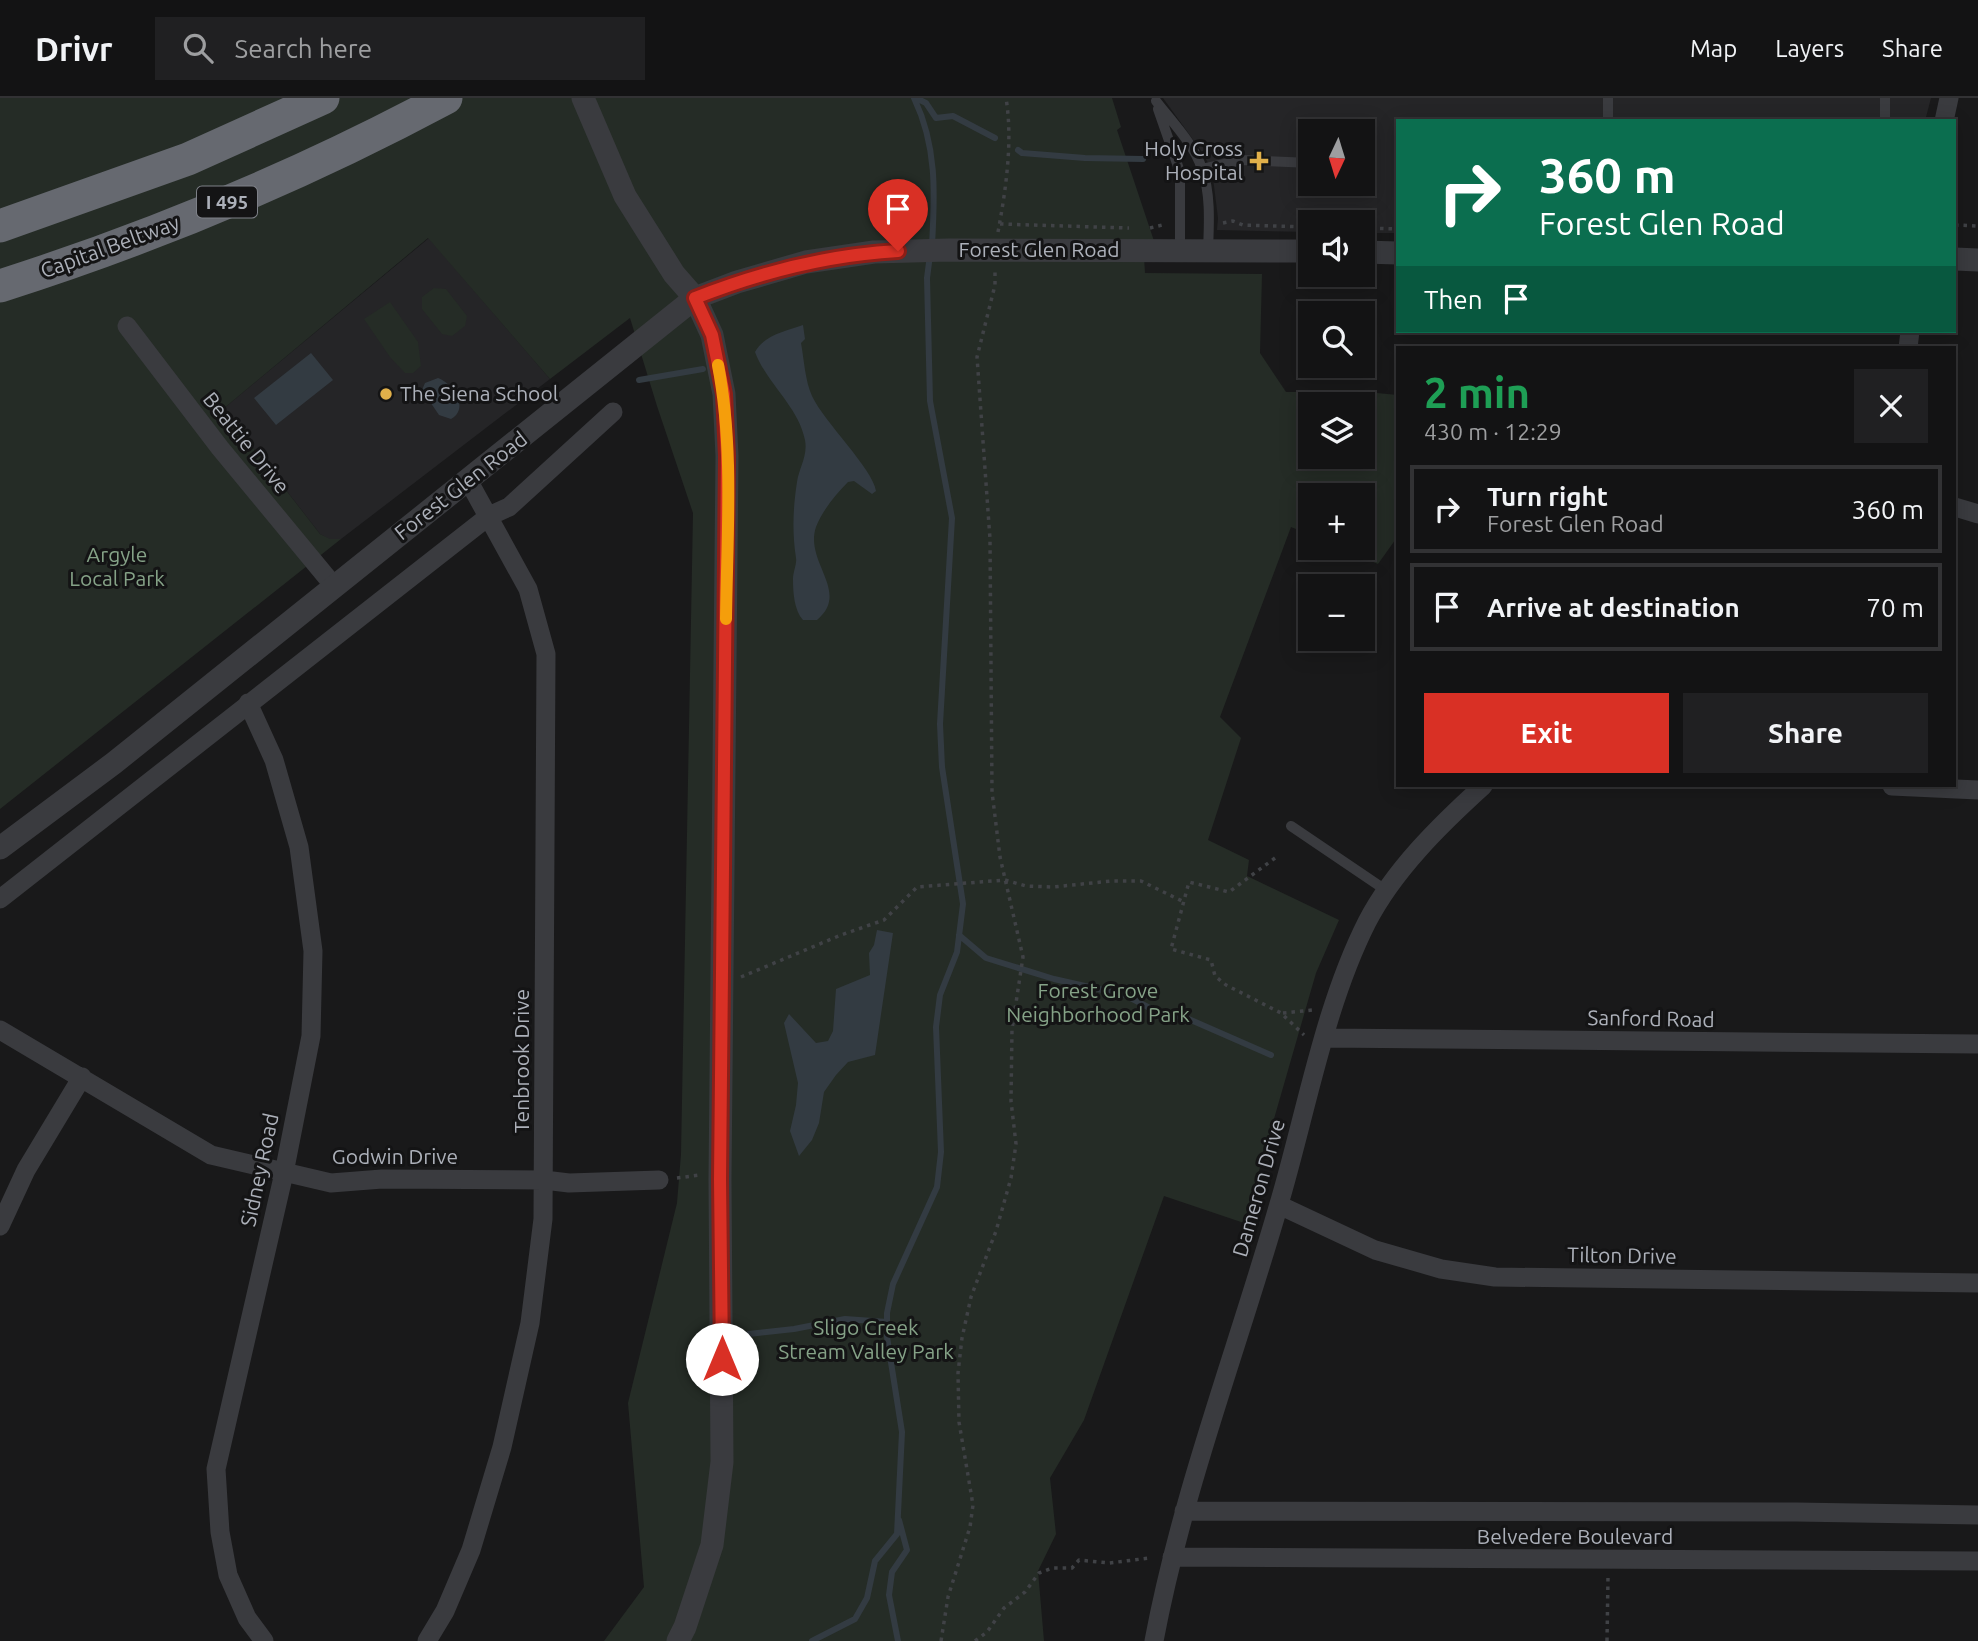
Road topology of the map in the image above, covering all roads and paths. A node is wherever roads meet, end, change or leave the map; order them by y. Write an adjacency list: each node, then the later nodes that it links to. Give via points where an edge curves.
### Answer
1 (323, 98): 18 (highway, I 495, via 188,159)
2 (446, 98): 34 (highway, Capital Beltway / I 495, via 204,212)
3 (583, 98): 35 (street, via 625,196 674,274)
4 (1006, 98): 15 (path, via 1008,151)
5 (1608, 98): 9 (lane)
6 (1885, 98): 10 (lane)
7 (1949, 98): 11 (street)
8 (1156, 100): 13 (lane); 27 (lane, via 1180,172)
9 (1608, 119)
10 (1885, 119)
11 (1944, 119)
12 (1298, 162): 13 (lane, via 1242,160)
13 (1202, 169): 28 (lane)
14 (1233, 221): 20 (path)
15 (1000, 224): 21 (path); 25 (path)
16 (1163, 224): 23 (path)
17 (1956, 225): 19 (path)
18 (0, 226)
19 (1978, 226)
20 (1298, 227)
21 (1135, 228)
22 (1375, 228): 24 (path)
23 (1146, 229)
24 (1396, 229)
25 (998, 234)
26 (1298, 251): 28 (street, Forest Glen Road)
27 (1180, 252): 28 (street, Forest Glen Road); 35 (street, Forest Glen Road, via 874,252 806,262)
28 (1208, 253)
29 (1375, 253): 30 (street)
30 (1396, 253)
31 (1956, 260): 32 (street)
32 (1978, 260)
33 (995, 266): 50 (path, via 995,285 977,357 990,539 992,792)
34 (0, 286)
35 (695, 298): 38 (street, Forest Glen Road); 75 (street, via 712,335 724,394 727,456 722,1462 712,1545)
36 (127, 326): 42 (street, Beattie Drive)
37 (613, 412): 41 (street, Forest Glen Road, via 509,507)
38 (468, 480): 41 (street, Tenbrook Drive); 42 (street, Forest Glen Road)
39 (1956, 507): 40 (street)
40 (1978, 514)
41 (489, 516): 43 (street, Forest Glen Road); 62 (street, Tenbrook Drive, via 528,589 545,654)
42 (334, 586): 48 (street, Forest Glen Road)
43 (248, 703): 52 (street, Forest Glen Road); 61 (street, Sidney Road, via 274,760 299,847 313,951 312,1036)
44 (1482, 787): 51 (street, Dameron Drive, via 1444,821)
45 (1914, 787): 46 (street)
46 (1978, 790)
47 (1291, 826): 51 (lane)
48 (0, 848)
49 (1275, 858): 53 (path, via 1228,892 1189,882)
50 (1005, 880): 53 (path, via 1053,887 1141,881); 54 (path, via 917,887 884,920); 76 (path, via 1023,957 1012,1029 1016,1144 1011,1178 962,1338 959,1422 973,1504)
51 (1388, 891): 58 (street, Dameron Drive, via 1368,920)
52 (0, 900)
53 (1184, 902): 56 (path, via 1171,949 1211,960 1215,976 1226,985)
54 (737, 978)
55 (1314, 1010): 56 (path)
56 (1281, 1013): 58 (path)
57 (0, 1030): 60 (street, Godwin Drive)
58 (1315, 1038): 59 (street, Sanford Road); 64 (street, Dameron Drive)
59 (1978, 1044)
60 (82, 1077): 61 (street, Godwin Drive, via 211,1155); 65 (street, via 26,1170)
61 (284, 1173): 62 (street, Godwin Drive, via 331,1183); 73 (street, Sidney Road, via 216,1469 220,1532 229,1575 247,1618)
62 (544, 1180): 63 (street, Godwin Drive); 74 (street, Tenbrook Drive, via 544,1219 530,1323 502,1447 471,1550)
63 (659, 1180)
64 (1279, 1205): 66 (street, Tilton Drive, via 1375,1250 1440,1269 1495,1277); 67 (street, Dameron Drive)
65 (0, 1226)
66 (1978, 1283)
67 (1184, 1511): 68 (street, Belvedere Boulevard); 69 (street, Dameron Drive)
68 (1978, 1515)
69 (1172, 1557): 71 (street, Belvedere Boulevard); 78 (street, Dameron Drive)
70 (1150, 1558): 77 (path, via 1109,1563 1079,1560 1072,1567 1038,1573)
71 (1608, 1561): 72 (street, Belvedere Boulevard); 79 (path)
72 (1978, 1561)
73 (264, 1641)
74 (427, 1641)
75 (678, 1641)
76 (941, 1641)
77 (975, 1641)
78 (1154, 1641)
79 (1607, 1641)

